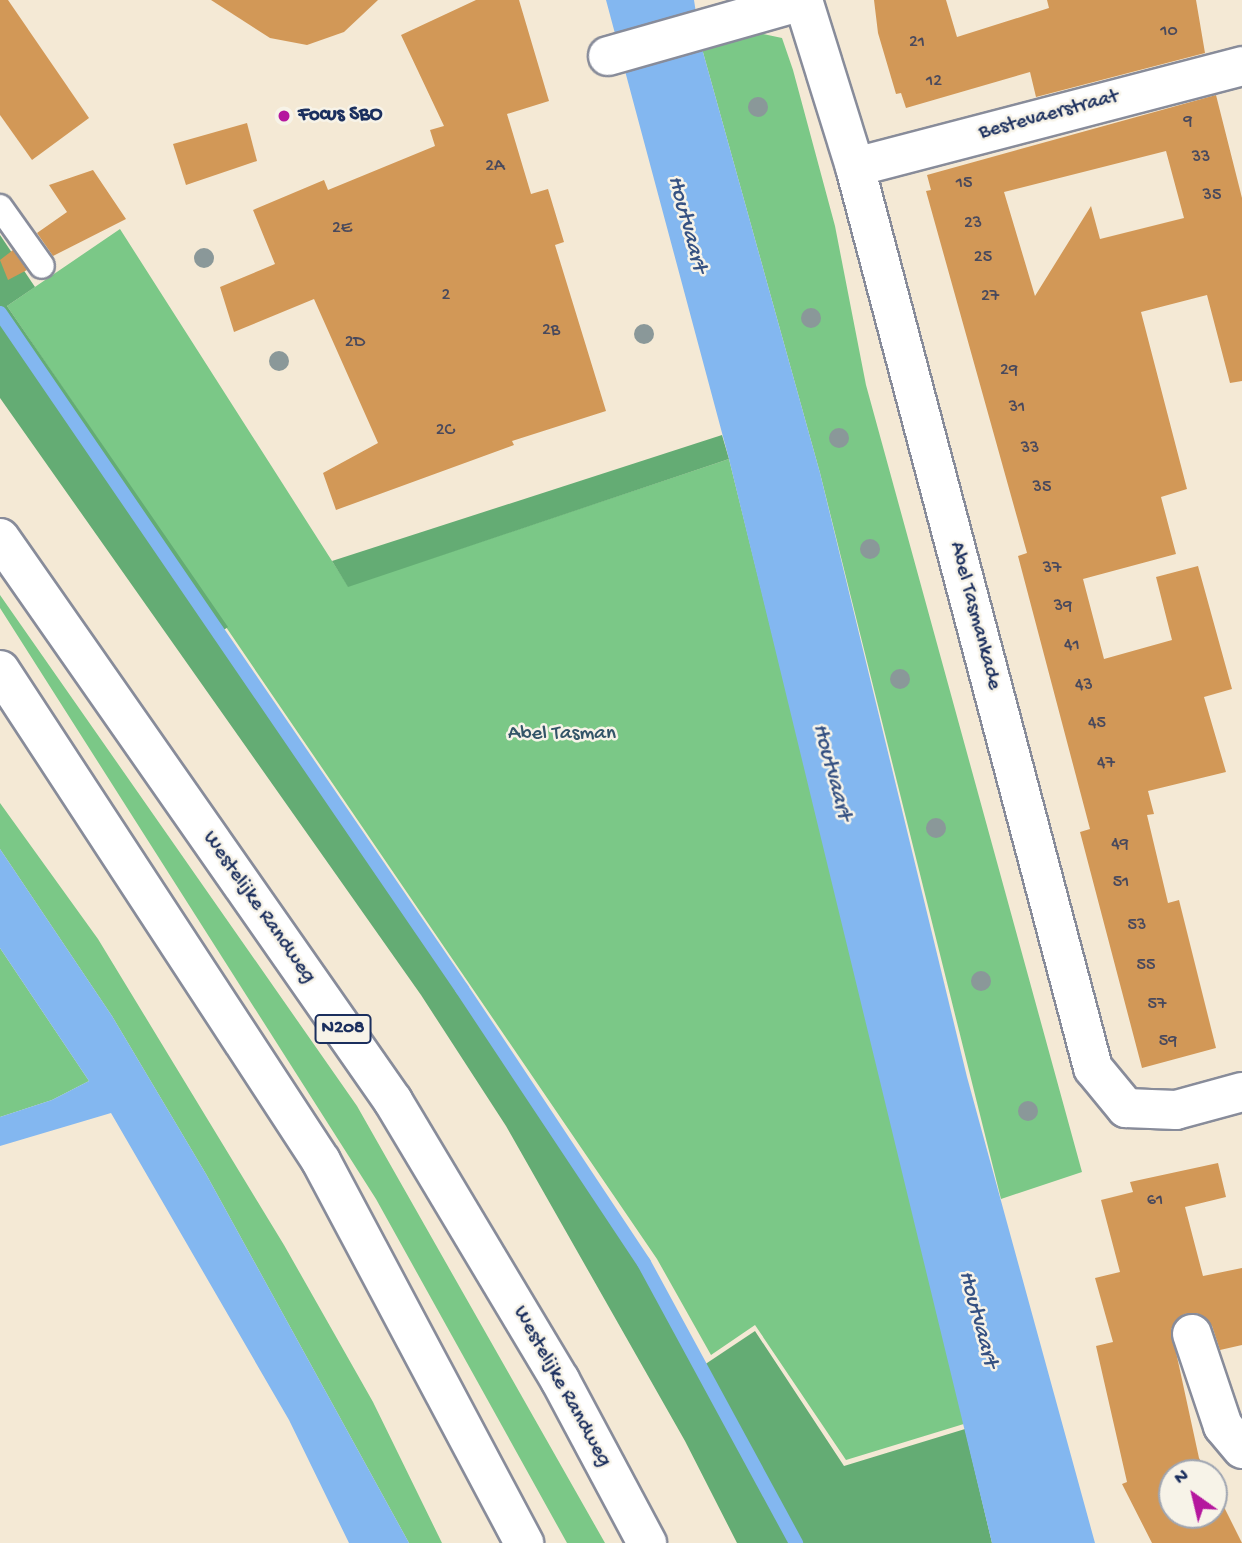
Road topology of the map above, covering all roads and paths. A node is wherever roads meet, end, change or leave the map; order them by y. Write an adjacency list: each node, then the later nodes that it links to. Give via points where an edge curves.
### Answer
1 (803, 1): 2 (main road, Abel Tasmankade); 4 (main road, Abel Tasmankade)
2 (608, 56)
3 (1242, 66): 4 (main road, Bestevaerstraat)
4 (855, 167): 9 (main road, Abel Tasmankade, via 1093,1068 1126,1108 1176,1110)
5 (0, 207): 6 (lane)
6 (42, 266)
7 (0, 538): 13 (main road, Westelijke Randweg / N208, via 393,1101 561,1380)
8 (0, 670): 12 (main road, via 321,1161)
9 (1242, 1092)
10 (1192, 1334): 11 (main road, via 1223,1426)
11 (1242, 1449)
12 (524, 1543)
13 (647, 1543)

